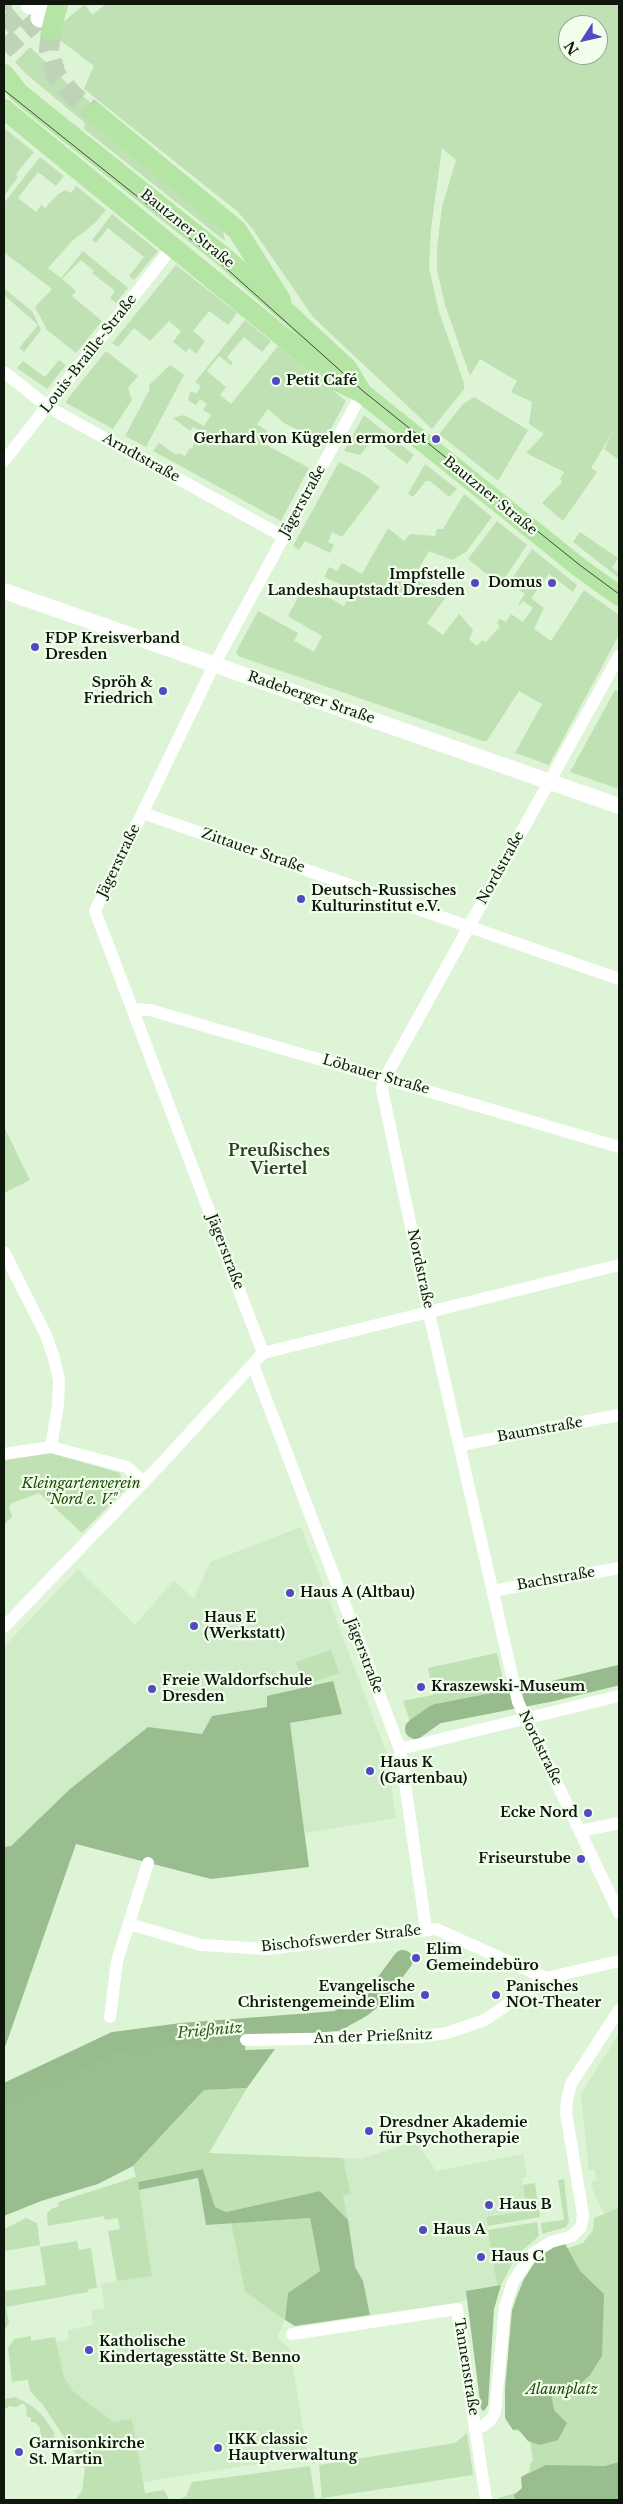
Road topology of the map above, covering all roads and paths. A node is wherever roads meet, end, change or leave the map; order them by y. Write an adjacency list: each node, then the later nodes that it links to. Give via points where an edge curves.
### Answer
1 (58, 4): 2 (main road)
2 (38, 14)
3 (4, 74): 8 (main road, Bautzner Straße, via 18,92)
4 (4, 109): 7 (main road, Bautzner Straße)
5 (94, 113): 6 (main road)
6 (231, 224): 8 (main road, via 232,244); 10 (main road)
7 (173, 246): 9 (main road, Bautzner Straße); 13 (street, Louis-Braille-Straße)
8 (224, 258): 9 (main road, via 211,264); 10 (main road, Bautzner Straße)
9 (194, 263): 12 (main road, Bautzner Straße, via 337,381)
10 (291, 316): 12 (main road, Bautzner Straße, via 347,368)
11 (4, 372): 13 (street, Arndtstraße)
12 (362, 393): 15 (street, Jägerstraße); 17 (main road, Bautzner Straße)
13 (48, 407): 14 (street, Louis-Braille-Straße); 15 (street, Arndtstraße)
14 (4, 462)
15 (284, 536): 19 (street, Jägerstraße)
16 (4, 591): 19 (street, Radeberger Straße)
17 (619, 596)
18 (619, 656): 20 (street, Nordstraße)
19 (214, 665): 20 (street, Radeberger Straße); 22 (street, Jägerstraße)
20 (550, 782): 21 (street, Radeberger Straße); 23 (street, Nordstraße)
21 (619, 806)
22 (143, 813): 23 (street, Zittauer Straße); 25 (street, Jägerstraße, via 96,911)
23 (469, 927): 24 (street, Zittauer Straße); 26 (street, Nordstraße)
24 (619, 979)
25 (132, 1009): 26 (street, Löbauer Straße, via 150,1010); 31 (street, Jägerstraße)
26 (385, 1078): 27 (street, Löbauer Straße); 30 (street, Nordstraße, via 382,1089)
27 (619, 1147)
28 (4, 1252): 35 (street, via 46,1335 54,1358 58,1405)
29 (619, 1264): 30 (street)
30 (428, 1313): 31 (street); 34 (street, Nordstraße)
31 (263, 1353): 32 (street)
32 (253, 1365): 37 (street); 43 (street, Jägerstraße)
33 (619, 1415): 34 (street, Baumstraße)
34 (460, 1445): 39 (street, Nordstraße)
35 (52, 1447): 36 (street); 37 (street, via 127,1467)
36 (4, 1454)
37 (143, 1482): 40 (street)
38 (619, 1568): 39 (street, Bachstraße)
39 (492, 1591): 42 (street, Nordstraße, via 517,1698)
40 (4, 1627)
41 (619, 1696): 42 (street)
42 (525, 1718): 43 (street); 45 (street, Nordstraße)
43 (400, 1749): 49 (street, Jägerstraße)
44 (619, 1823): 45 (street)
45 (580, 1831): 47 (street, Nordstraße)
46 (148, 1863): 48 (street)
47 (619, 1913)
48 (129, 1924): 49 (street, Bischofswerder Straße, via 201,1945 267,1949); 53 (street, via 117,1961)
49 (426, 1930): 51 (street, Bischofswerder Straße, via 436,1929)
50 (619, 1961): 51 (street)
51 (546, 1978): 54 (street, An der Prießnitz, via 485,2020 447,2033 417,2037)
52 (619, 2010): 56 (street, via 572,2084 567,2099 566,2113 583,2215 581,2227 572,2236 551,2242 532,2254 513,2282 504,2307 495,2412 487,2423)
53 (110, 2018)
54 (246, 2040)
55 (292, 2334): 56 (street, Tannenstraße, via 457,2309)
56 (475, 2427): 57 (street, Tannenstraße)
57 (486, 2500)

